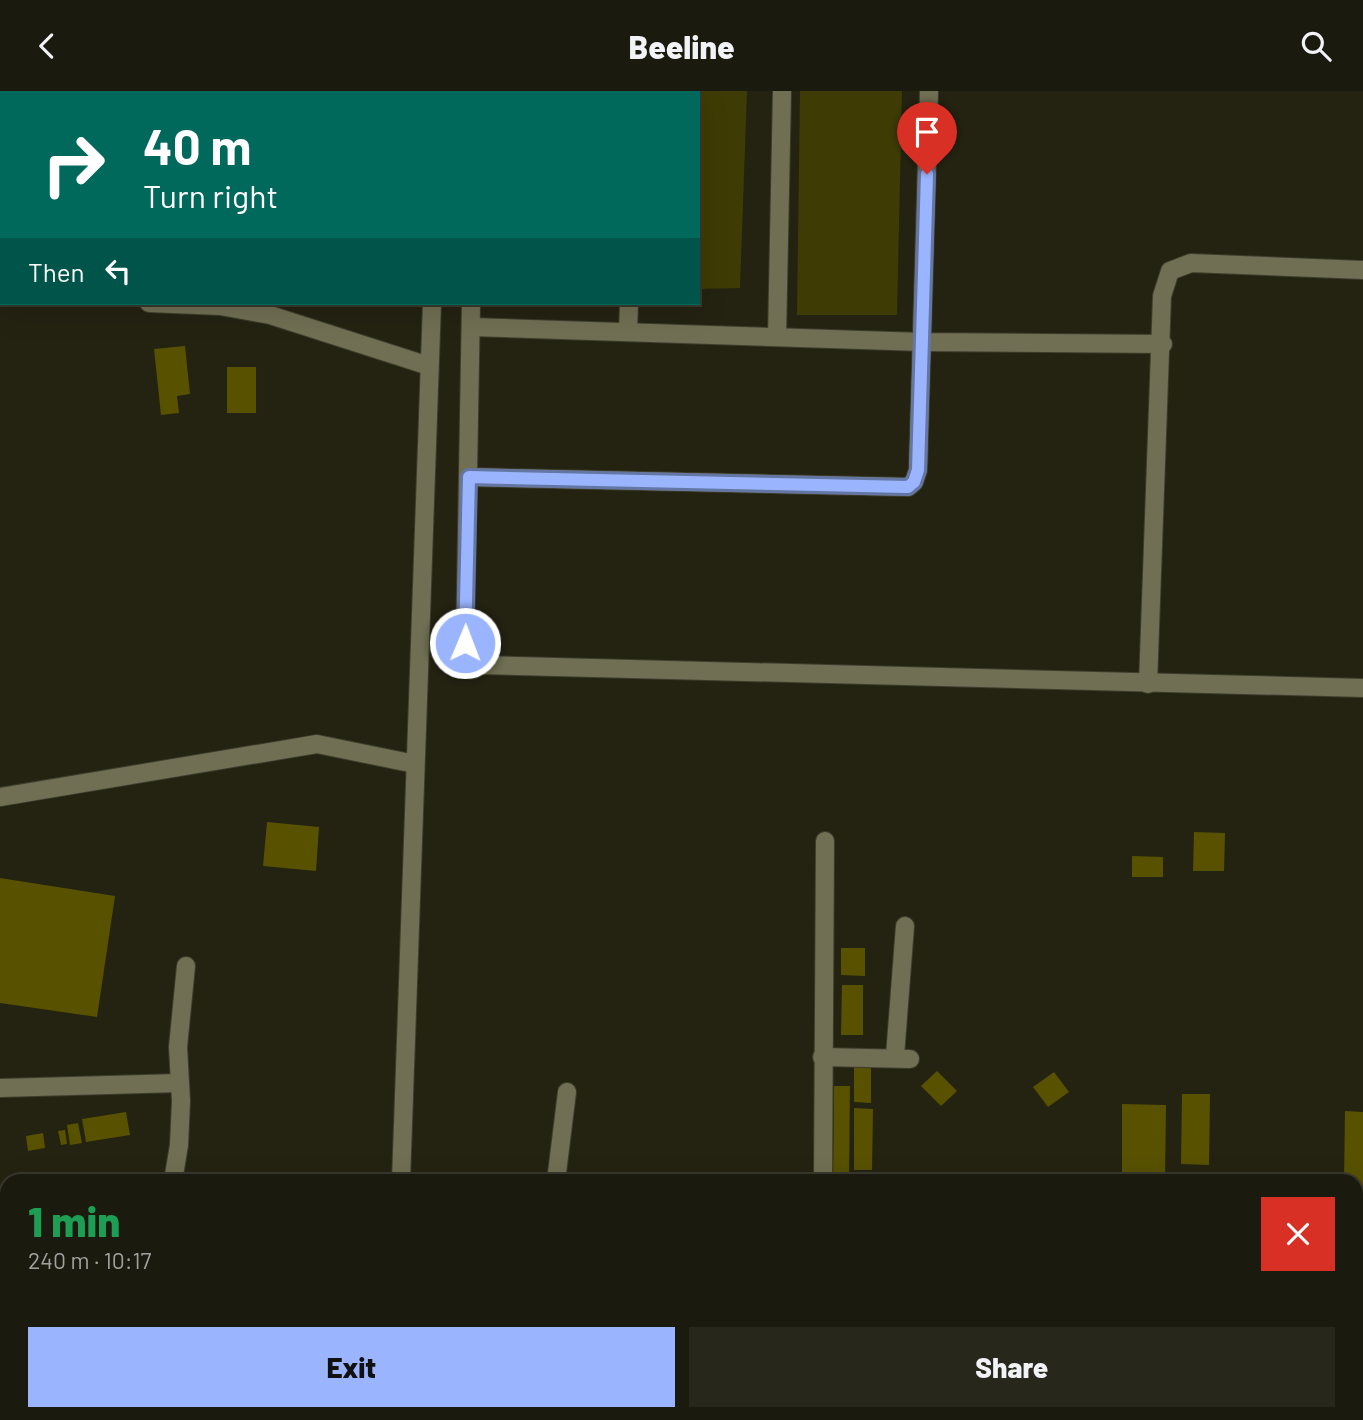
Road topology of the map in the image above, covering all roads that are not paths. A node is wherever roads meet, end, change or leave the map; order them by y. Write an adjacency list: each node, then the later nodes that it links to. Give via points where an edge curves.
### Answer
1 (782, 91): 10 (street)
2 (929, 91): 11 (street)
3 (1363, 270): 12 (street, via 1191,263 1170,271 1162,296)
4 (196, 305): 13 (street, via 270,315)
5 (432, 305): 13 (street)
6 (471, 305): 8 (street)
7 (629, 305): 9 (street)
8 (471, 327): 9 (street); 14 (street)
9 (628, 331): 10 (street)
10 (777, 337): 11 (street)
11 (922, 342): 12 (street); 14 (street, via 918,470 908,487)
12 (1163, 344): 15 (street)
13 (429, 366): 17 (street)
14 (469, 477): 15 (street, via 465,643 481,665)
15 (1148, 684): 16 (street)
16 (1363, 688)
17 (415, 764): 18 (street, via 317,744); 27 (street)
18 (0, 797)
19 (825, 841): 22 (street)
20 (905, 926): 22 (street, via 903,1057)
21 (186, 965): 23 (street, via 178,1047)
22 (822, 1057): 29 (street)
23 (180, 1083): 24 (street); 26 (street)
24 (0, 1088)
25 (567, 1092): 28 (street)
26 (174, 1174)
27 (401, 1174)
28 (557, 1174)
29 (823, 1174)

